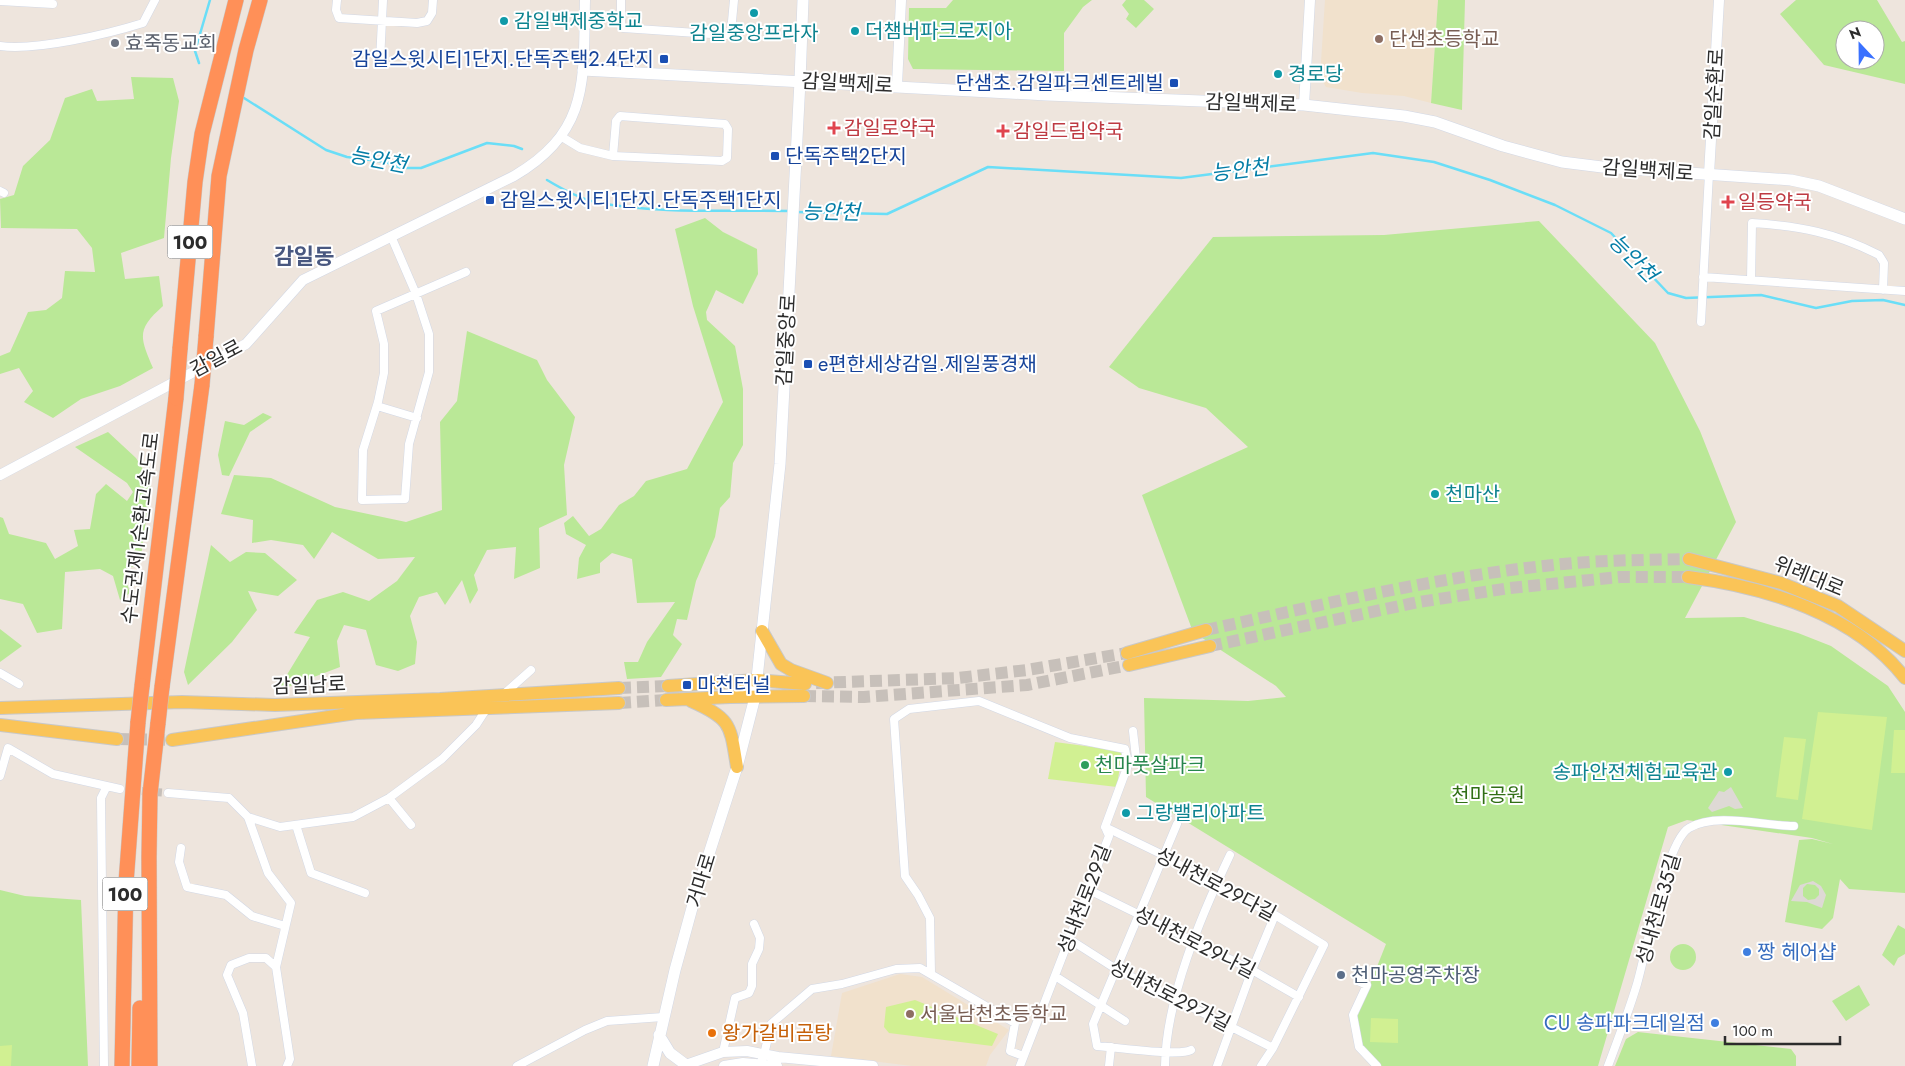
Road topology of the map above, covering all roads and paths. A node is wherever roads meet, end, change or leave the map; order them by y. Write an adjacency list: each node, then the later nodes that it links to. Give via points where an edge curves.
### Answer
1 (156, 0): 17 (street, via 143,23 45,44)
2 (236, 0): 112 (highway, 수도권제1순환고속도로 / 100, bridge, via 202,134 195,182 176,398 138,722 126,883)
3 (260, 0): 80 (highway, 수도권제1순환고속도로 / 100, bridge, via 219,176 202,385 162,687 150,794)
4 (337, 0): 16 (street, via 339,18)
5 (383, 0): 16 (street)
6 (433, 0): 16 (street, via 432,13 427,21)
7 (585, 0): 19 (street, 감일로)
8 (621, 0): 9 (street, via 622,28 726,35 731,32)
9 (734, 0)
10 (803, 0): 20 (main road, 감일중앙로)
11 (901, 0): 21 (street)
12 (1310, 0): 22 (street)
13 (1719, 0): 25 (street, 감일순환로)
14 (0, 1): 15 (street)
15 (53, 4)
16 (382, 22): 18 (street)
17 (0, 46)
18 (380, 61)
19 (583, 70): 20 (main road, 감일백제로); 23 (street, 감일로, via 580,97)
20 (800, 81): 21 (main road, 감일백제로); 40 (main road, 감일중앙로, via 780,464)
21 (897, 85): 22 (main road, 감일백제로, via 1047,95)
22 (1304, 105): 25 (main road, 감일백제로, via 1435,122 1562,162 1602,168)
23 (562, 137): 24 (street, via 580,148); 27 (street, 감일로, via 527,169)
24 (613, 156): 24 (street, via 722,161 727,158 728,129 717,121 620,116 616,121)
25 (1709, 174): 26 (main road, 감일백제로, via 1791,180 1819,186); 29 (street, 감일순환로)
26 (1905, 219)
27 (392, 236): 33 (street); 37 (street, 감일로, via 303,280 246,344)
28 (466, 272): 33 (street)
29 (1703, 276): 30 (street); 34 (street, 감일순환로)
30 (1751, 280): 31 (street); 31 (street, via 1752,223 1795,226 1879,255 1884,263)
31 (1883, 290): 32 (street)
32 (1905, 291)
33 (416, 294): 35 (street, via 376,310 384,344 384,373); 36 (street, via 429,334 429,372)
34 (1701, 322)
35 (377, 406): 36 (street); 36 (street, via 363,450 362,500 405,499 409,444)
36 (417, 418)
37 (0, 475)
38 (1689, 559): 43 (main road, 위례대로, via 1781,582 1838,606)
39 (1688, 577): 46 (main road, 위례대로, via 1746,587 1824,616 1852,632 1894,664)
40 (762, 630): 47 (main road, 감일중앙로); 48 (main road, via 781,664)
41 (1206, 630): 42 (main road, via 1128,659)
42 (1210, 646)
43 (1905, 651)
44 (531, 670): 52 (street)
45 (0, 673): 49 (street)
46 (1905, 678)
47 (757, 680): 50 (main road); 53 (main road, 감일중앙로); 53 (main road, via 805,690)
48 (827, 683)
49 (19, 684)
50 (668, 686)
51 (619, 688): 52 (main road, 감일남로)
52 (503, 696): 58 (main road, 감일남로, via 275,705 182,702)
53 (755, 697): 55 (main road); 65 (main road, 거마로)
54 (666, 700): 55 (main road)
55 (689, 700): 65 (main road, via 722,717 728,726)
56 (619, 703): 59 (main road, 감일남로)
57 (0, 708): 58 (main road, 감일남로)
58 (14, 708): 60 (main road)
59 (487, 708): 63 (main road, 감일남로, via 356,713); 70 (street, via 476,725 442,759)
60 (5, 725): 62 (main road)
61 (1134, 731): 64 (street, 성내천로29길, via 1136,758)
62 (117, 739)
63 (172, 740)
64 (1128, 765): 76 (street, 성내천로29길); 93 (street, via 1125,749 1070,738 979,700 909,709 894,719 905,876 930,918)
65 (737, 767): 99 (main road, 거마로, via 695,897)
66 (0, 776): 67 (street, via 8,748 53,774)
67 (106, 788): 68 (street); 111 (street, via 101,798)
68 (120, 790)
69 (168, 793): 71 (street, via 229,798)
70 (390, 798): 73 (street, via 353,817); 74 (street)
71 (248, 816): 73 (street, via 280,827); 87 (street, via 268,873 291,902)
72 (1177, 824): 78 (street)
73 (296, 826): 83 (street, via 311,873)
74 (412, 826)
75 (1794, 826): 128 (street, 성내천로35길, via 1714,821 1689,827 1680,835 1666,869 1637,984)
76 (1105, 827): 78 (street, 성내천로29다길); 82 (street, 성내천로29길, via 1109,836)
77 (181, 848): 87 (street, via 180,862 187,887 226,895 252,916)
78 (1163, 855): 81 (street, 성내천로29다길); 84 (street)
79 (1230, 855): 81 (street)
80 (148, 856): 113 (highway, 수도권제1순환고속도로 / 100); 114 (highway, 수도권제1순환고속도로 / 100)
81 (1215, 886): 85 (street, 성내천로29다길); 89 (street)
82 (1089, 890): 84 (street, 성내천로29나길); 88 (street, 성내천로29길)
83 (365, 893)
84 (1139, 912): 89 (street, 성내천로29나길); 91 (street)
85 (1275, 915): 92 (street); 96 (street, 성내천로29다길, via 1324,944)
86 (754, 924): 106 (street, via 760,938 752,964 752,986 749,992 735,998)
87 (285, 926): 90 (street)
88 (1069, 939): 91 (street, 성내천로29가길); 94 (street, 성내천로29길)
89 (1194, 943): 92 (street, 성내천로29나길); 97 (street)
90 (276, 967): 115 (street, via 266,958 249,958 232,965 227,975 243,1014); 116 (street, via 290,1059)
91 (1116, 969): 97 (street, 성내천로29가길); 98 (street)
92 (1252, 970): 96 (street, 성내천로29나길); 101 (street)
93 (932, 974): 108 (street, via 1015,1023 1010,1051); 109 (street, via 920,968 896,969 812,989 770,1024)
94 (1054, 976): 98 (street, 성내천로29길); 108 (street, 성내천로29길)
95 (1358, 981): 127 (street, via 1367,985 1353,1015 1359,1047)
96 (1299, 997): 104 (street)
97 (1174, 999): 101 (street, 성내천로29가길); 107 (street)
98 (1101, 1005): 100 (street, 성내천로29길); 103 (street, via 1093,1024 1097,1046)
99 (664, 1017): 102 (main road, 거마로); 117 (street, via 607,1021)
100 (1125, 1022)
101 (1232, 1027): 104 (street, 성내천로29가길); 125 (street)
102 (660, 1035): 110 (main road, via 670,1053); 118 (main road, 거마로)
103 (1111, 1047): 107 (street); 123 (street)
104 (1273, 1048): 126 (street)
105 (1191, 1050): 107 (street)
106 (723, 1052): 109 (street, via 747,1051); 110 (street)
107 (1165, 1052): 124 (street)
108 (1023, 1056): 122 (street, 성내천로29길)
109 (761, 1062): 119 (street); 120 (street); 121 (street)
110 (685, 1065)
111 (104, 1066)
112 (122, 1066)
113 (139, 1066)
114 (150, 1066)
115 (252, 1066)
116 (287, 1066)
117 (517, 1066)
118 (653, 1066)
119 (724, 1066)
120 (777, 1066)
121 (873, 1066)
122 (1020, 1066)
123 (1109, 1066)
124 (1165, 1066)
125 (1217, 1066)
126 (1262, 1066)
127 (1377, 1066)
128 (1608, 1066)

